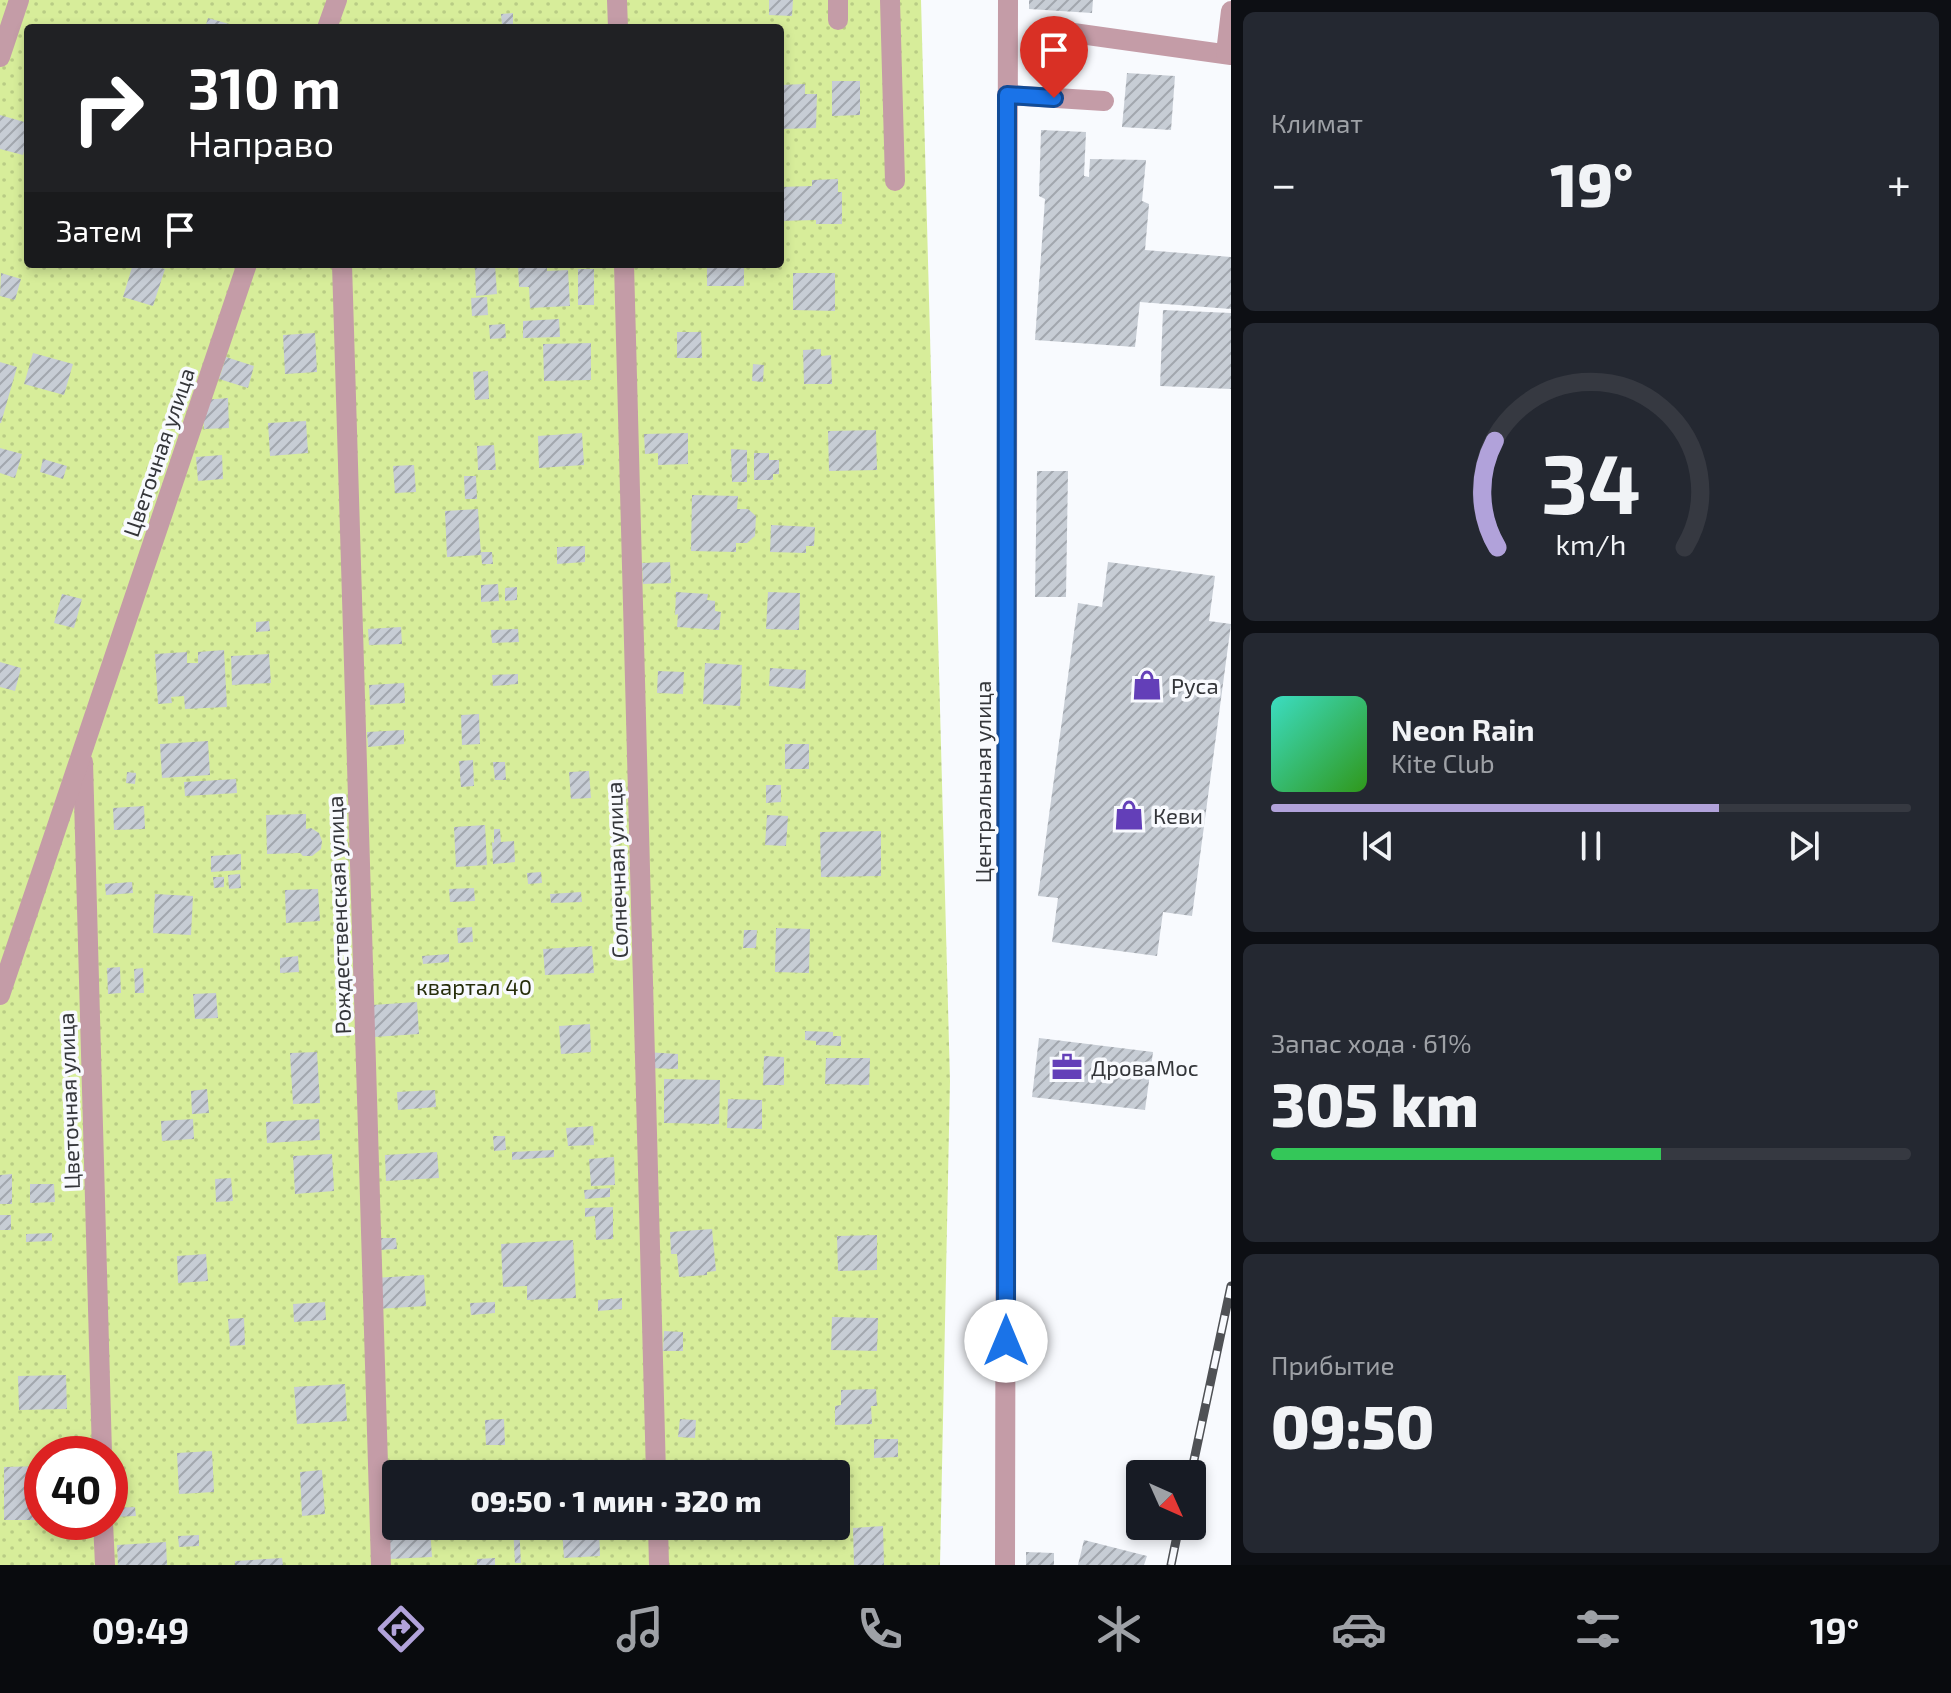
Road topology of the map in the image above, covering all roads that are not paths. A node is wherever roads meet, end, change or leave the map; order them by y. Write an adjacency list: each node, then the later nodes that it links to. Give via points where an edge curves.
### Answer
1 (19, 0): 12 (street)
2 (617, 0): 9 (street)
3 (890, 0): 15 (street)
4 (1008, 0): 13 (street, Центральная улица)
5 (336, 2): 7 (street); 8 (street)
6 (1231, 11): 11 (street)
7 (328, 24)
8 (335, 24)
9 (618, 24)
10 (1059, 31): 11 (street)
11 (1228, 54)
12 (0, 57)
13 (1007, 95): 14 (street); 28 (street, Центральная улица)
14 (1104, 101)
15 (895, 181)
16 (246, 268): 19 (street, Цветочная улица)
17 (342, 268): 26 (street, Рождественская улица)
18 (624, 268): 22 (street, Солнечная улица)
19 (83, 747): 20 (street, Цветочная улица); 21 (street, Цветочная улица)
20 (0, 995)
21 (102, 1436)
22 (656, 1460)
23 (104, 1540): 25 (street)
24 (658, 1540): 27 (street)
25 (105, 1565)
26 (381, 1565)
27 (659, 1565)
28 (1005, 1565)

